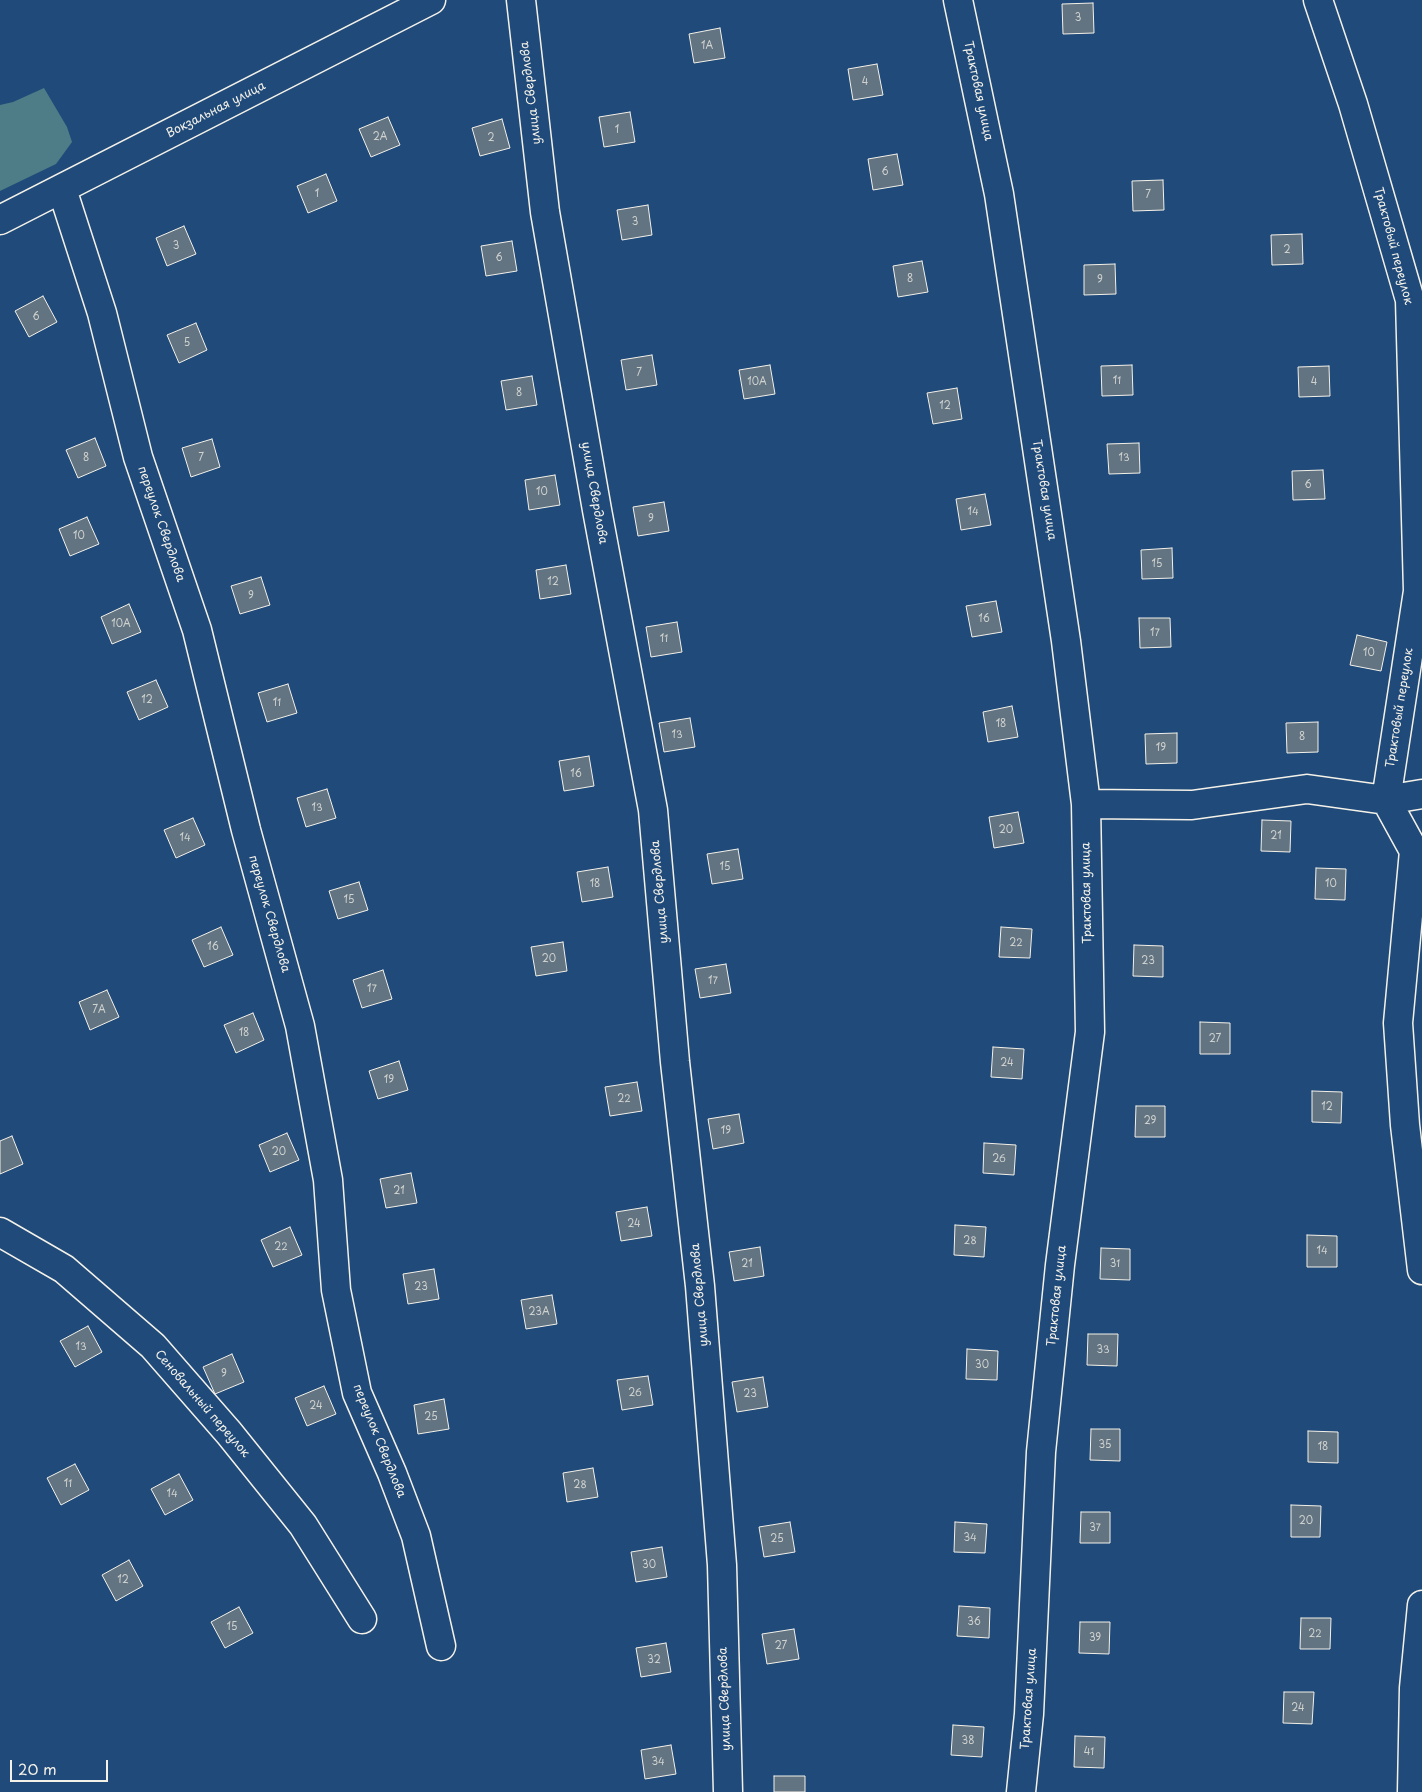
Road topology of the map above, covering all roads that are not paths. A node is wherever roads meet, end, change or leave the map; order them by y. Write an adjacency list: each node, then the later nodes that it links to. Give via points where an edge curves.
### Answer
1 (431, 0): 5 (street, Вокзальная улица)
2 (521, 0): 15 (street, улица Свердлова, via 545,212 653,810 675,1062 700,1286 721,1555)
3 (958, 0): 9 (street, Трактовая улица, via 999,194 1066,641)
4 (1318, 0): 8 (street, Трактовый переулок, via 1353,104 1410,300 1418,591)
5 (62, 189): 6 (street, Вокзальная улица); 14 (street, переулок Свердлова, via 102,313 138,457 197,630 246,830 300,1026 328,1180 336,1290 357,1392 416,1536)
6 (0, 220)
7 (1422, 794): 8 (street)
8 (1386, 800): 9 (street, via 1307,789 1192,805); 11 (street, via 1414,851 1398,1023 1404,1125)
9 (1086, 804): 16 (street, Трактовая улица, via 1090,1032 1060,1265 1041,1452 1029,1714)
10 (0, 1232): 13 (street, Сеновальный переулок, via 64,1269 153,1346 303,1525)
11 (1422, 1270)
12 (1422, 1605): 17 (street, via 1414,1688)
13 (362, 1618)
14 (441, 1646)
15 (728, 1792)
16 (1021, 1792)
17 (1412, 1792)

